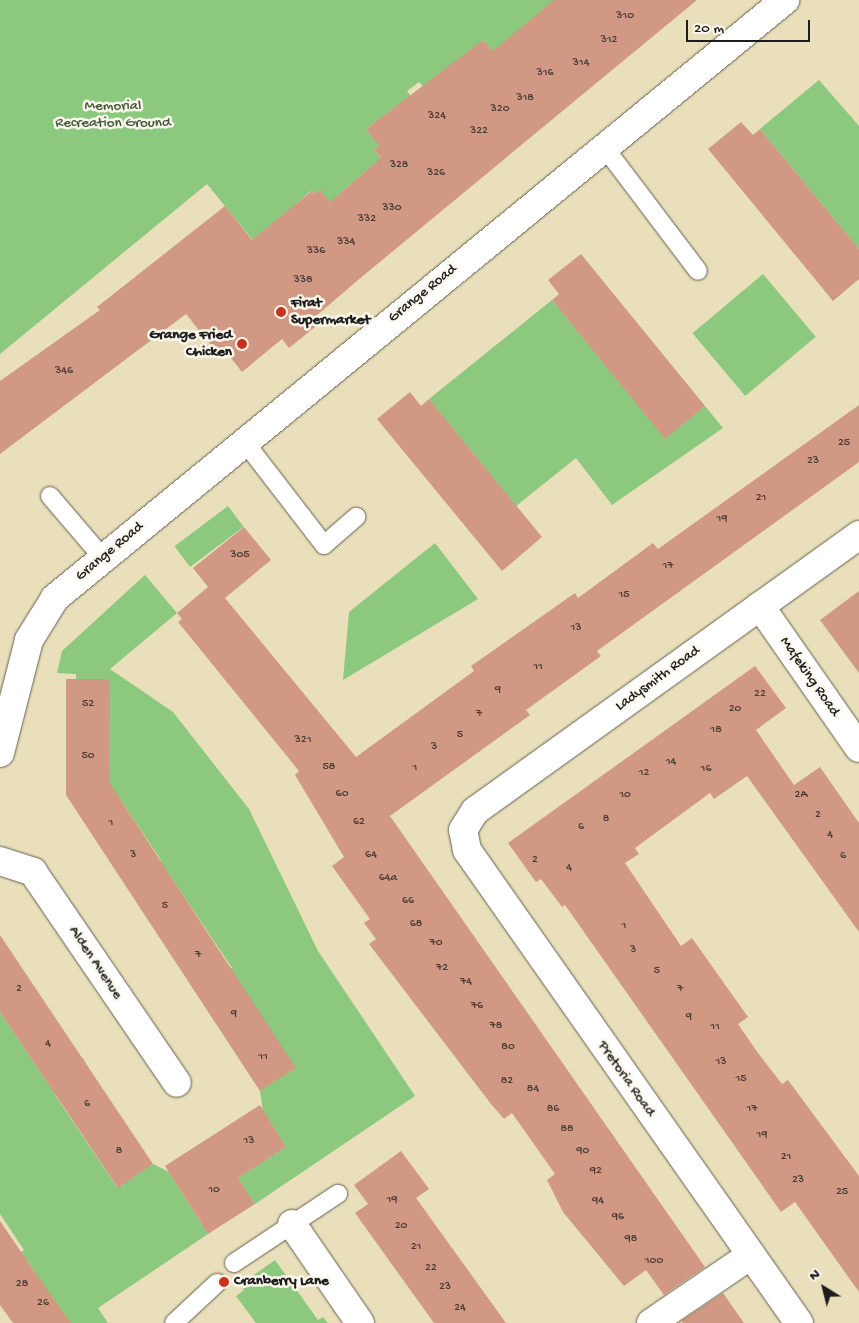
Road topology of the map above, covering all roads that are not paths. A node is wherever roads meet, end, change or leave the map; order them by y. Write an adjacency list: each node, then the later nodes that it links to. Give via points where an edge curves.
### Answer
1 (785, 0): 2 (street, Grange Road)
2 (604, 148): 3 (lane); 4 (street, Grange Road)
3 (698, 271)
4 (244, 441): 6 (lane, via 324,545); 8 (street, Grange Road)
5 (50, 496): 8 (lane)
6 (356, 517)
7 (859, 534): 9 (street, Ladysmith Road)
8 (103, 558): 11 (street, Grange Road, via 55,598 29,640)
9 (760, 606): 10 (street, Mafeking Road); 12 (street, Ladysmith Road, via 475,811)
10 (859, 748)
11 (0, 753)
12 (463, 830): 17 (street, Pretoria Road, via 467,850)
13 (0, 861): 14 (street, Alden Avenue, via 33,872)
14 (176, 1083)
15 (338, 1194): 16 (lane)
16 (292, 1224): 18 (lane); 21 (street)
17 (751, 1255): 22 (street); 23 (street, Pretoria Road)
18 (234, 1263)
19 (217, 1283): 20 (lane)
20 (174, 1323)
21 (360, 1323)
22 (651, 1323)
23 (799, 1323)

